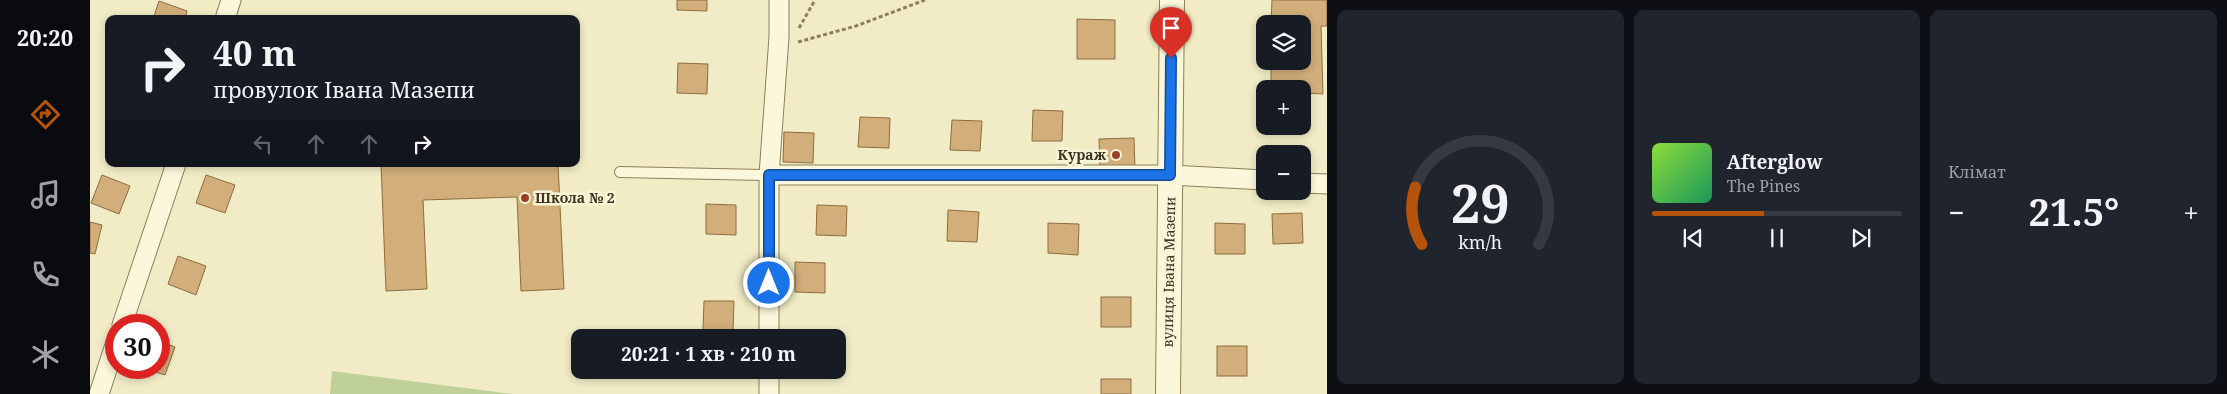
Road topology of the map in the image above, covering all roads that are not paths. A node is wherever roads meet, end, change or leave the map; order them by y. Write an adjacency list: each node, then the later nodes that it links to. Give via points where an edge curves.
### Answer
1 (231, 0): 4 (street)
2 (779, 0): 7 (street)
3 (1172, 0): 8 (street, вулиця Івана Мазепи)
4 (226, 15)
5 (175, 167): 12 (street)
6 (620, 172): 7 (lane)
7 (769, 175): 8 (street); 13 (street)
8 (1170, 175): 9 (street); 18 (street, вулиця Івана Мазепи)
9 (1256, 180)
10 (1311, 183): 11 (street)
11 (1327, 184)
12 (126, 314)
13 (769, 329)
14 (105, 376): 16 (street)
15 (769, 379): 17 (street)
16 (99, 394)
17 (769, 394)
18 (1168, 394)

